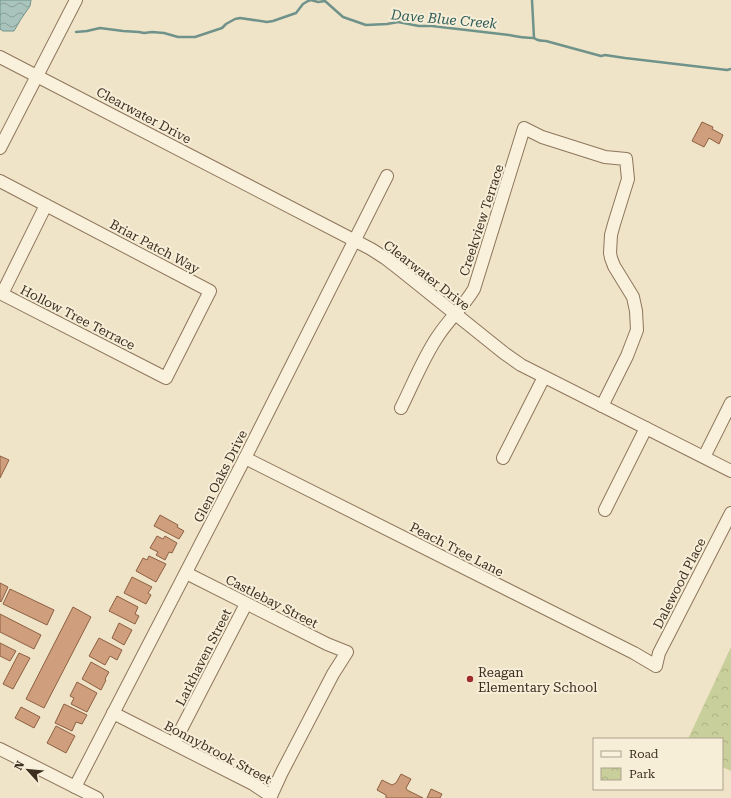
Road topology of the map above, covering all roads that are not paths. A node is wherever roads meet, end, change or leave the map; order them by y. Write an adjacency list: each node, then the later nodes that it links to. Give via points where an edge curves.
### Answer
1 (76, 0): 3 (street)
2 (0, 57): 3 (street, Clearwater Drive)
3 (37, 76): 4 (street); 8 (street, Clearwater Drive)
4 (0, 148)
5 (387, 176): 8 (street, Glen Oaks Drive)
6 (0, 181): 7 (street, Briar Patch Way)
7 (46, 205): 11 (street, Briar Patch Way, via 210,290); 11 (street, Hollow Tree Terrace, via 2,294)
8 (355, 241): 9 (street, Clearwater Drive, via 385,258); 17 (street, Glen Oaks Drive)
9 (456, 314): 10 (street, Clearwater Drive, via 513,360); 13 (street, Creekview Terrace, via 474,289 524,128 542,137 605,157 626,159 628,179 614,224 610,253 614,266 633,296 637,330); 14 (street, Creekview Terrace, via 433,344)
10 (544, 377): 13 (street, Clearwater Drive); 18 (street)
11 (166, 378)
12 (731, 403): 16 (street)
13 (602, 406): 15 (street, Clearwater Drive)
14 (401, 408)
15 (646, 428): 16 (street, Clearwater Drive); 20 (street)
16 (704, 457): 19 (street, Clearwater Drive)
17 (245, 458): 22 (street, Glen Oaks Drive); 25 (street, Peach Tree Lane)
18 (503, 458)
19 (731, 471)
20 (605, 510)
21 (731, 513): 25 (street, Dalewood Place, via 659,653)
22 (186, 573): 23 (street, Castlebay Street); 26 (street, Glen Oaks Drive)
23 (246, 604): 24 (street, Castlebay Street); 27 (street, Larkhaven Street)
24 (348, 652): 27 (street, Bonnybrook Street, via 271,796)
25 (656, 666)
26 (113, 713): 27 (street, Bonnybrook Street); 29 (street, Glen Oaks Drive)
27 (174, 743)
28 (0, 749): 29 (street)
29 (75, 787): 30 (street)
30 (97, 798)

